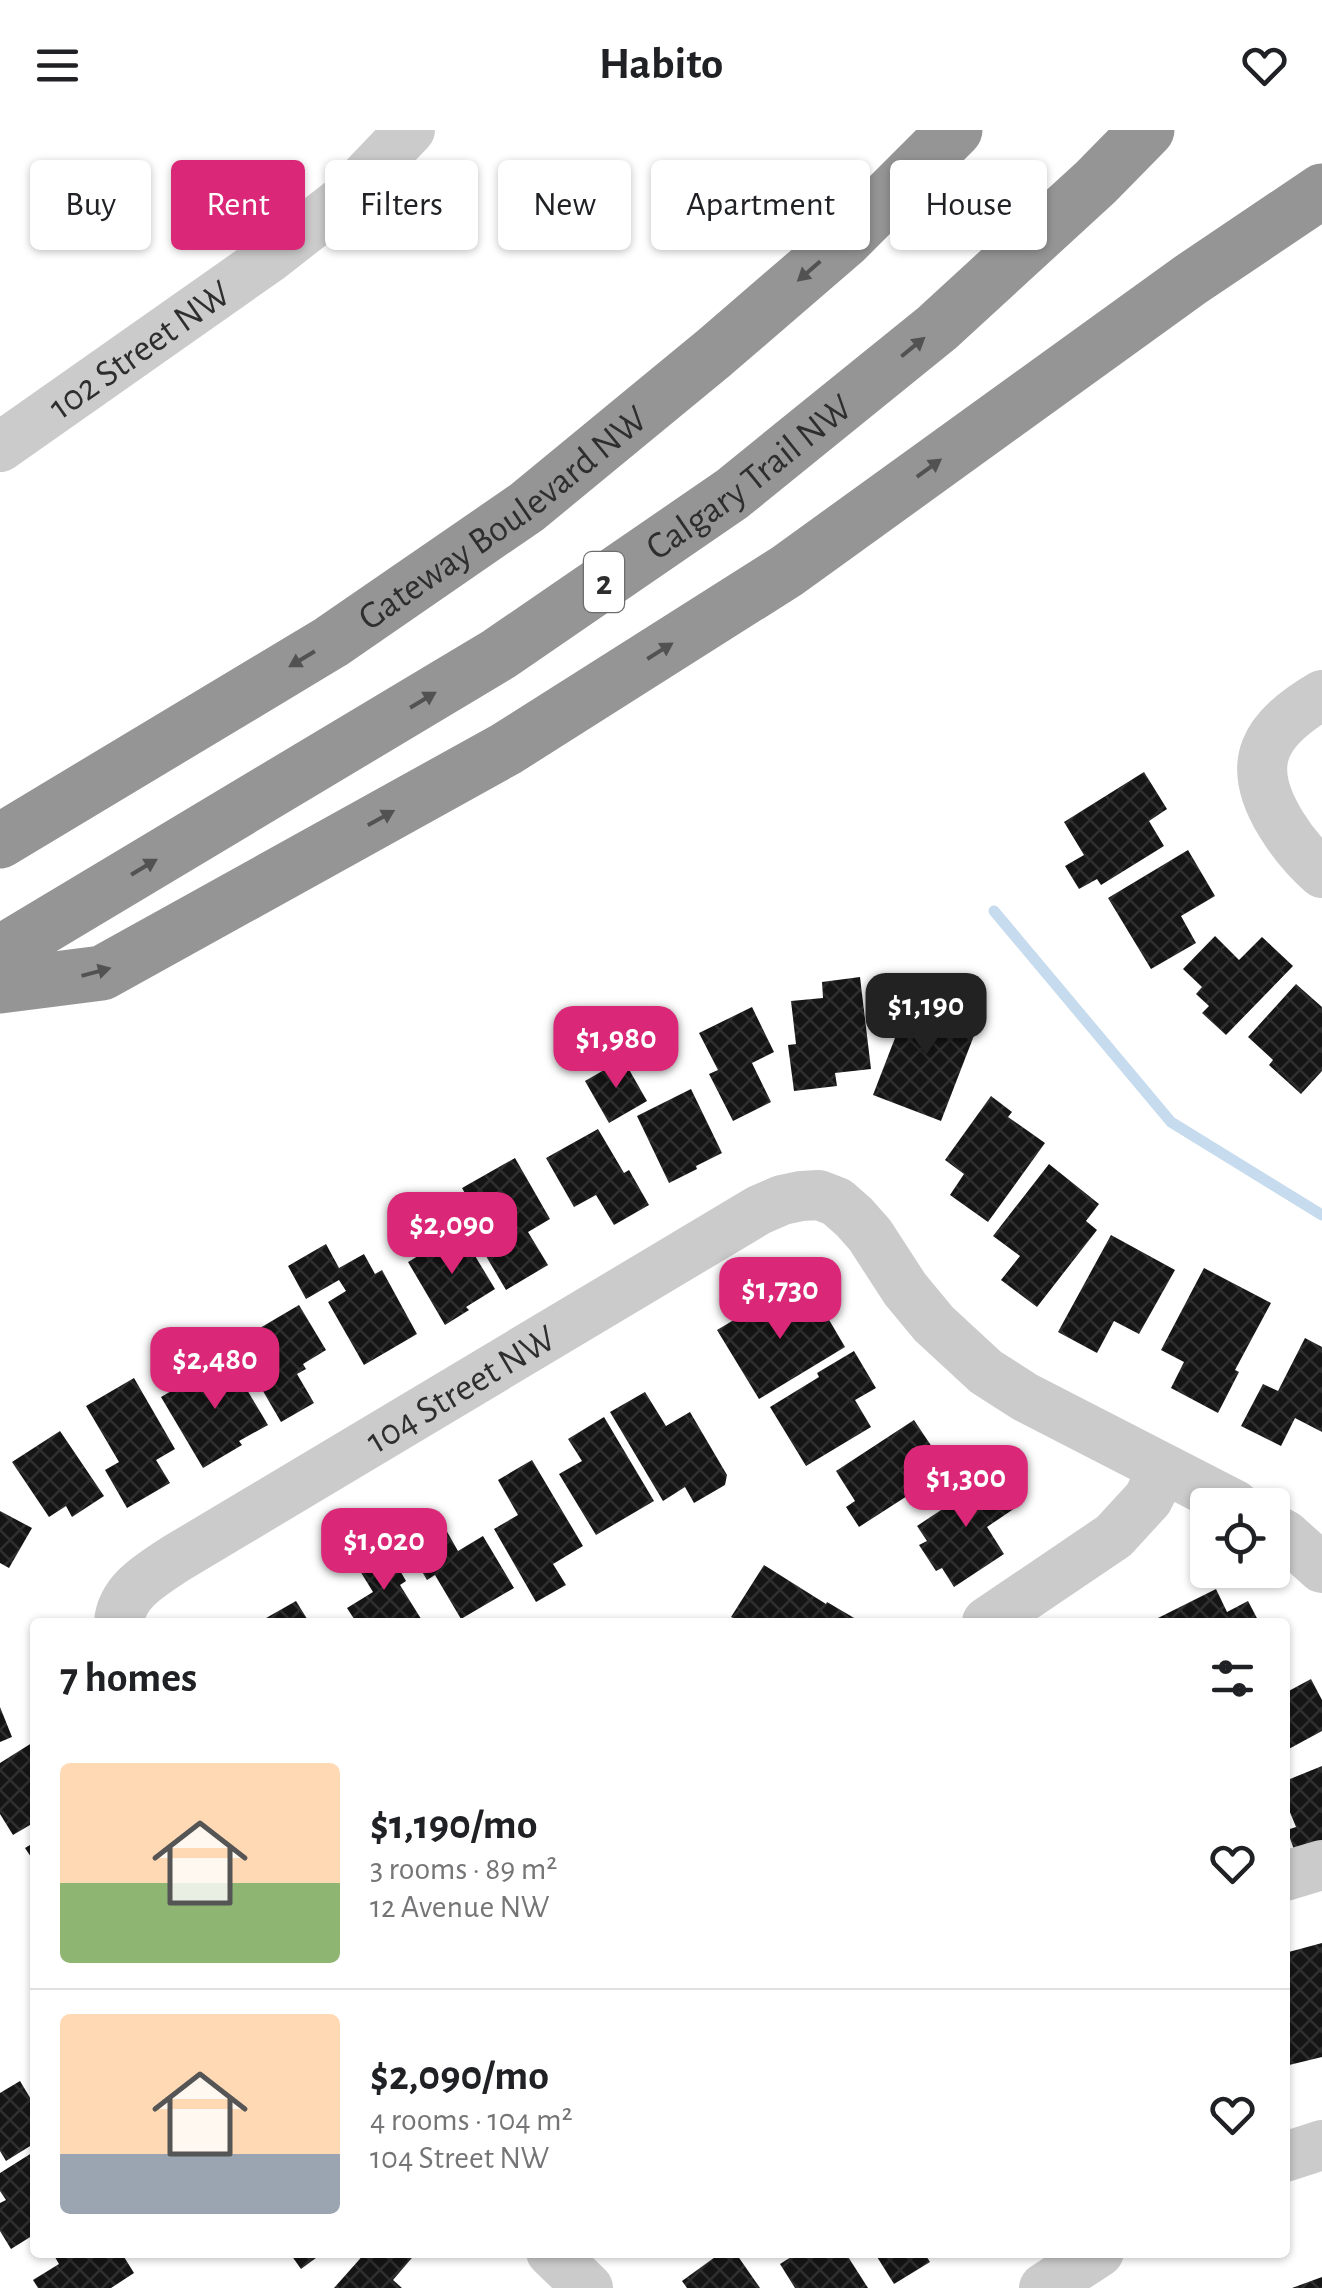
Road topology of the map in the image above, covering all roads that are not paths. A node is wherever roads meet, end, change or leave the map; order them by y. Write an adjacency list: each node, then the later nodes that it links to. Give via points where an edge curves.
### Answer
1 (410, 130): 5 (street, 102 Street NW, via 342,201 269,258)
2 (955, 130): 7 (highway, Gateway Boulevard NW, one-way to 7, via 844,241 527,506 331,642)
3 (1147, 130): 9 (highway, Calgary Trail NW / 2, one-way to 3, via 499,654 732,494 937,328)
4 (1322, 191): 10 (highway, one-way to 4, via 102,973 506,749 787,571)
5 (0, 447)
6 (1322, 695): 8 (street, via 1280,724 1260,769 1274,812)
7 (0, 841)
8 (1322, 872)
9 (0, 953)
10 (0, 986)
11 (1163, 1469): 12 (street); 15 (street, 104 Street NW, via 986,1372 934,1324 854,1217 837,1202 801,1196 759,1210 175,1559 134,1589); 16 (street, via 1148,1499 1114,1536)
12 (1200, 1488)
13 (1290, 1540): 14 (street)
14 (1322, 1568)
15 (119, 1617)
16 (993, 1618)
17 (1322, 1865): 18 (street)
18 (1290, 1875)
19 (1322, 2145): 20 (street)
20 (1290, 2155)
21 (1090, 2258): 22 (street)
22 (1044, 2288)

